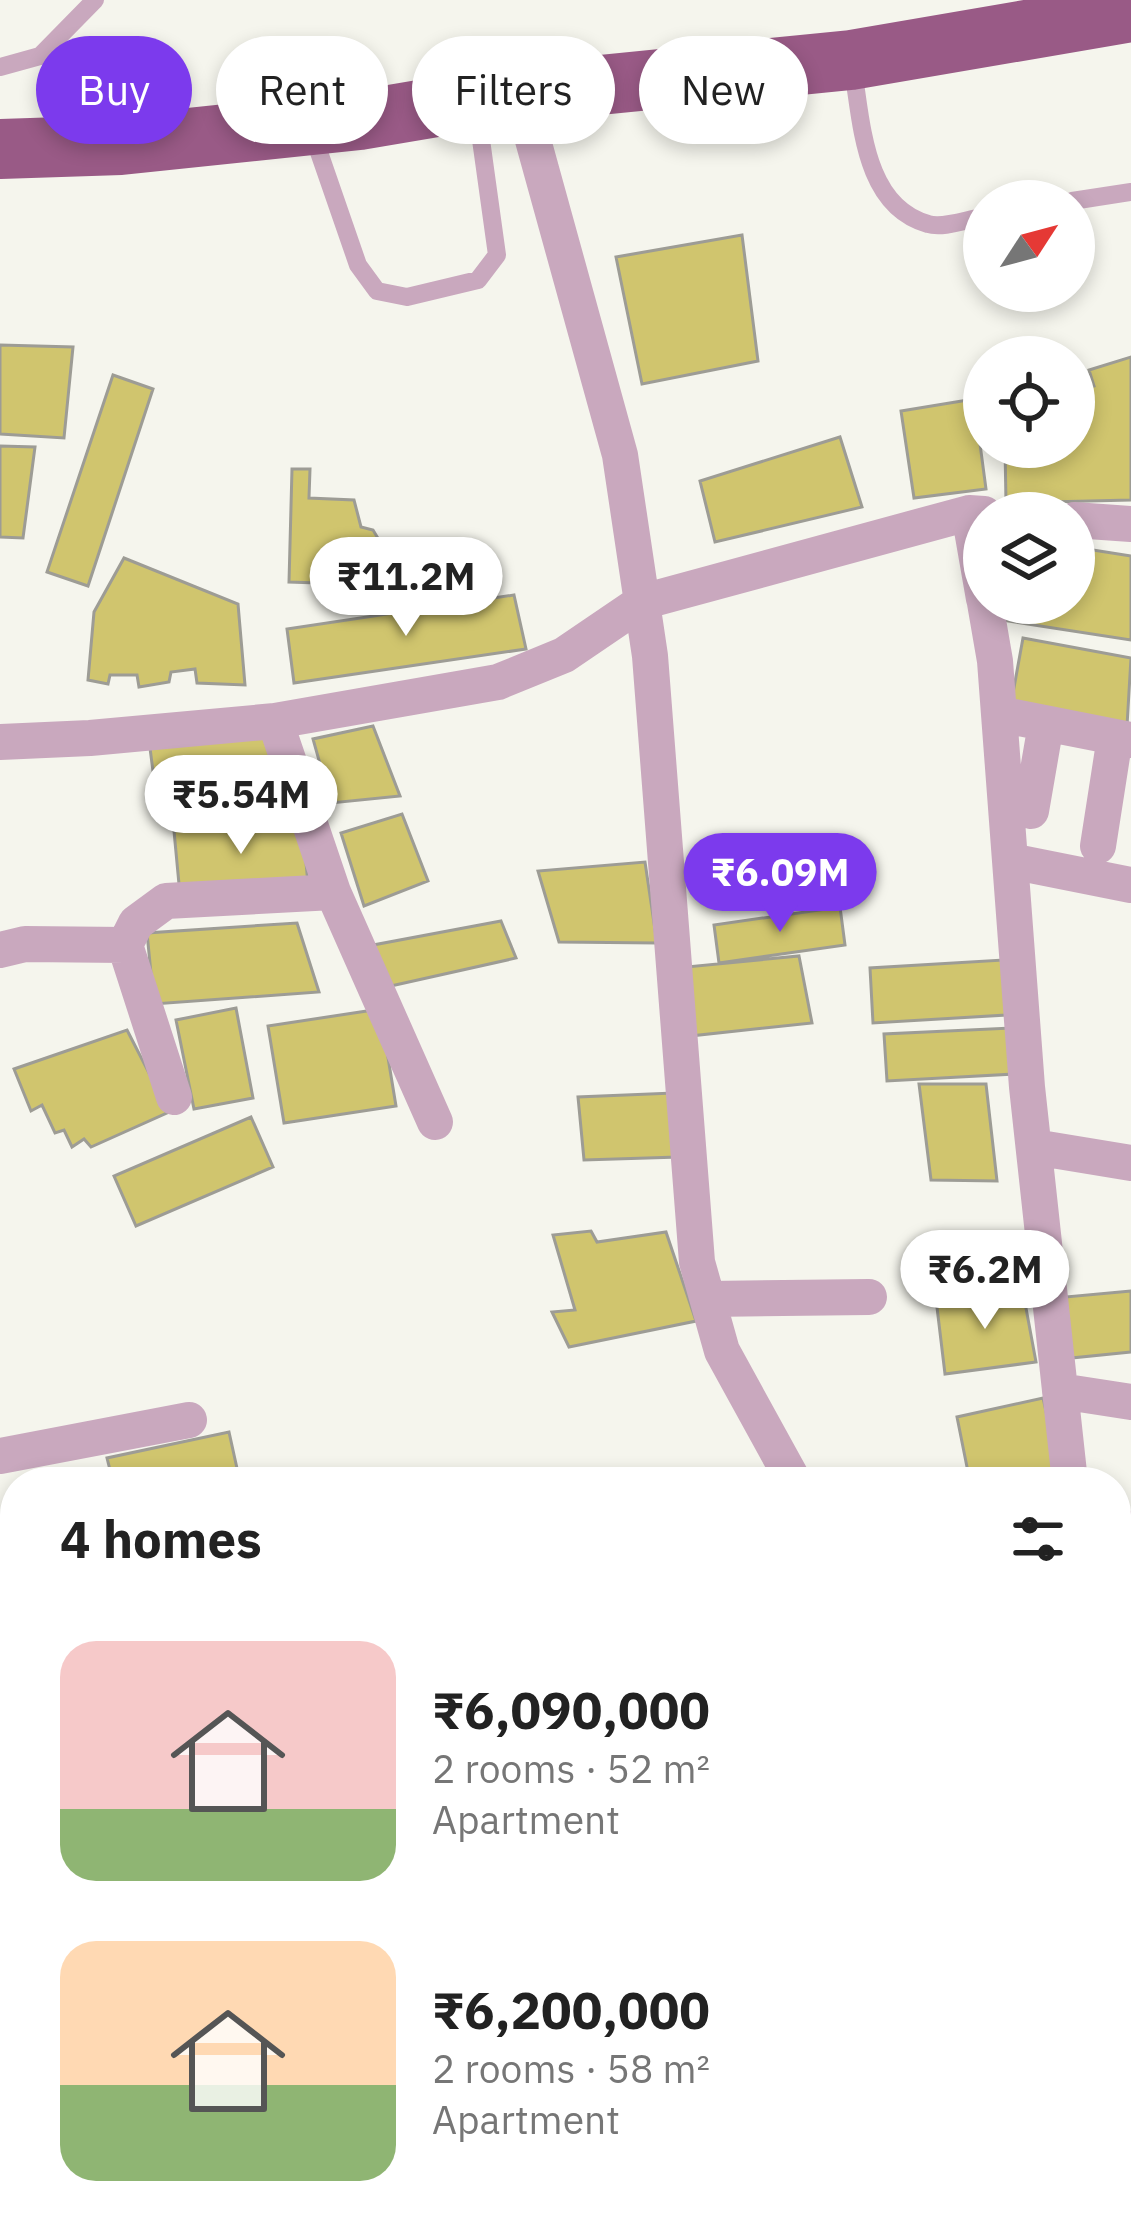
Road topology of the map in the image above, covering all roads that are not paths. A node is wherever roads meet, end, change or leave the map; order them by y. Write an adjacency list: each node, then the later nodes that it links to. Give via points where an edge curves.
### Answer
1 (94, 0): 4 (lane, via 40,56)
2 (1131, 12): 3 (highway)
3 (851, 60): 5 (highway); 13 (lane, via 869,161 893,206 931,226)
4 (0, 68)
5 (615, 85)
6 (216, 135): 10 (highway)
7 (317, 144): 8 (lane, via 358,265 377,291 407,297 478,280 497,255)
8 (498, 144)
9 (514, 144): 17 (street, via 620,455)
10 (0, 149)
11 (1131, 192): 12 (lane)
12 (1095, 197)
13 (963, 221)
14 (963, 517): 17 (street)
15 (1095, 521): 16 (street)
16 (1131, 524)
17 (642, 602): 20 (street, via 564,655 498,682); 36 (street, via 698,1262)
18 (987, 624): 19 (street)
19 (999, 714): 21 (street); 26 (street)
20 (275, 721): 23 (street); 28 (street)
21 (1046, 724): 22 (street); 24 (street)
22 (1123, 739): 25 (street)
23 (0, 742)
24 (1031, 811)
25 (1098, 846)
26 (1010, 861): 27 (street); 33 (street)
27 (1131, 885)
28 (333, 892): 29 (street, via 166,902 136,923); 32 (street)
29 (124, 945): 30 (street); 31 (street)
30 (0, 950)
31 (174, 1097)
32 (435, 1122)
33 (1034, 1147): 34 (street); 37 (street)
34 (1131, 1163)
35 (869, 1297): 36 (street)
36 (708, 1299): 41 (street, via 722,1352)
37 (1060, 1391): 38 (street); 42 (street)
38 (1131, 1402)
39 (189, 1420): 40 (street)
40 (0, 1456)
41 (786, 1467)
42 (1068, 1467)

